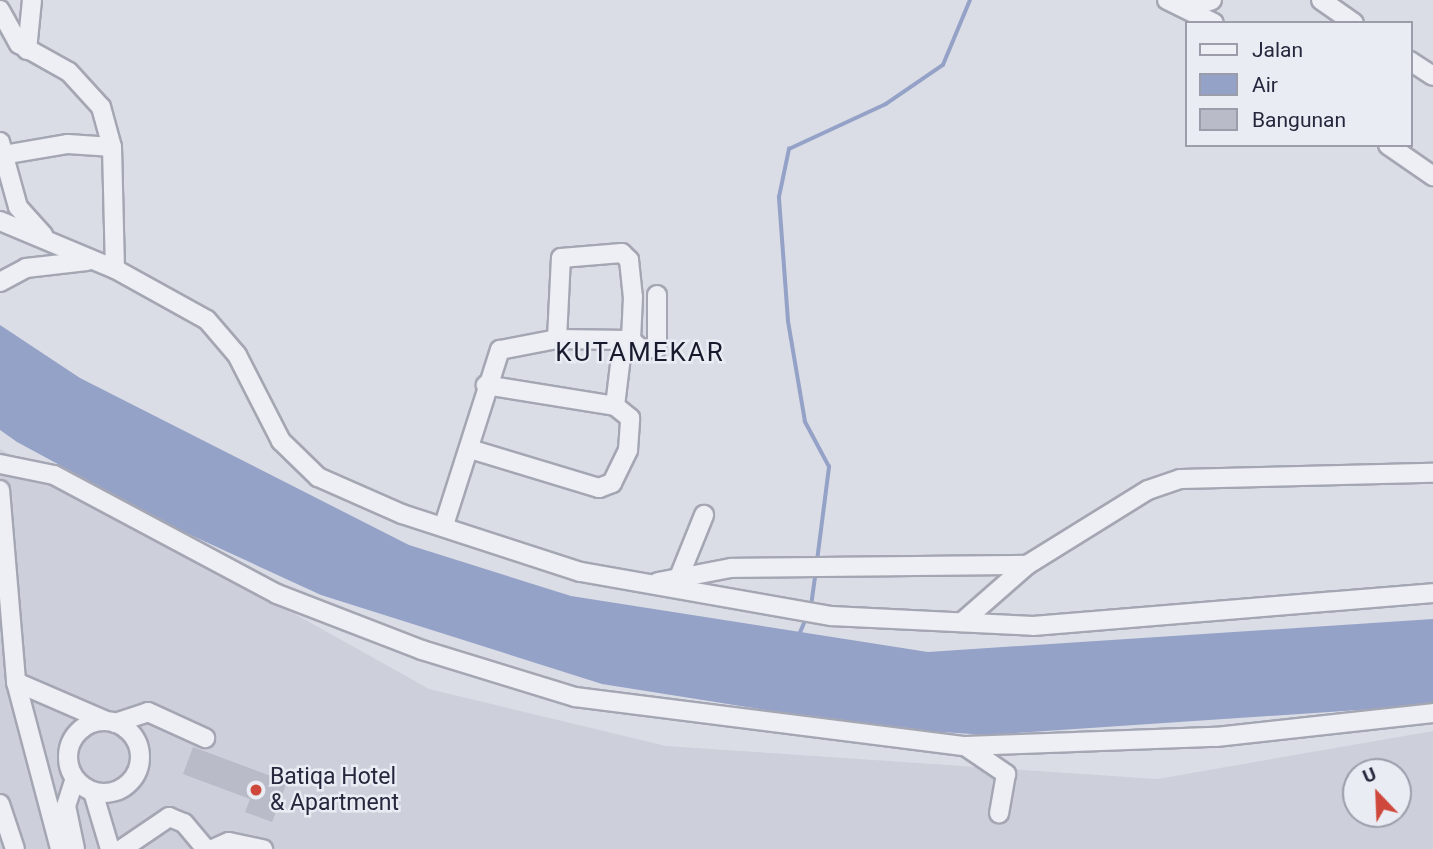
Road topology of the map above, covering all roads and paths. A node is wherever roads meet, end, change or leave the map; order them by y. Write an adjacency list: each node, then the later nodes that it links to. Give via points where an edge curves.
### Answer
1 (32, 0): 9 (street)
2 (1167, 0): 5 (street)
3 (1212, 0): 5 (street)
4 (1321, 0): 8 (street)
5 (1192, 7): 7 (street)
6 (0, 10): 9 (street)
7 (1211, 21)
8 (1351, 21)
9 (27, 50): 12 (street, via 88,89 101,107)
10 (1412, 62): 11 (street)
11 (1433, 76)
12 (112, 147): 14 (street, via 68,144); 19 (street)
13 (1391, 147): 15 (street)
14 (2, 149): 17 (street, via 18,207)
15 (1433, 176)
16 (0, 221): 17 (street)
17 (46, 239): 18 (street)
18 (90, 260): 19 (street); 20 (street, via 26,268)
19 (115, 269): 31 (street, via 207,320 226,338 296,460 348,492)
20 (0, 282)
21 (657, 295): 23 (street, via 660,345 641,349)
22 (557, 339): 23 (street); 23 (street, via 561,258 622,253 629,260 633,298); 24 (street, via 500,350)
23 (627, 340): 25 (street)
24 (486, 385): 25 (street); 26 (street)
25 (615, 406): 26 (street, via 626,411 632,428 621,468 606,487 563,482)
26 (470, 449): 31 (street)
27 (0, 464): 41 (street, via 54,475 277,594 526,683 596,700)
28 (1433, 473): 32 (street, via 1180,479 1148,490)
29 (0, 490): 37 (street)
30 (704, 515): 33 (street)
31 (444, 525): 34 (street, via 526,556)
32 (1027, 565): 33 (street, via 831,565); 36 (street)
33 (679, 577): 34 (street)
34 (651, 584): 36 (street, via 831,616)
35 (1433, 593): 36 (street, via 1060,624)
36 (962, 622)
37 (16, 682): 39 (street); 47 (street)
38 (1433, 713): 41 (street, via 1216,737)
39 (109, 722): 40 (street, via 148,712); 42 (street, via 72,742 68,758); 43 (street, via 134,738 140,762 118,791)
40 (205, 738)
41 (965, 746): 45 (street, via 1006,774)
42 (75, 779): 43 (street); 48 (street, via 66,806)
43 (93, 792): 49 (street)
44 (0, 804): 46 (street)
45 (999, 813)
46 (15, 849)
47 (60, 849)
48 (75, 849)
49 (110, 849)
50 (122, 849): 51 (street, via 169,817 184,823)
51 (206, 849)
52 (213, 849): 53 (street, via 229,842)
53 (262, 849)

